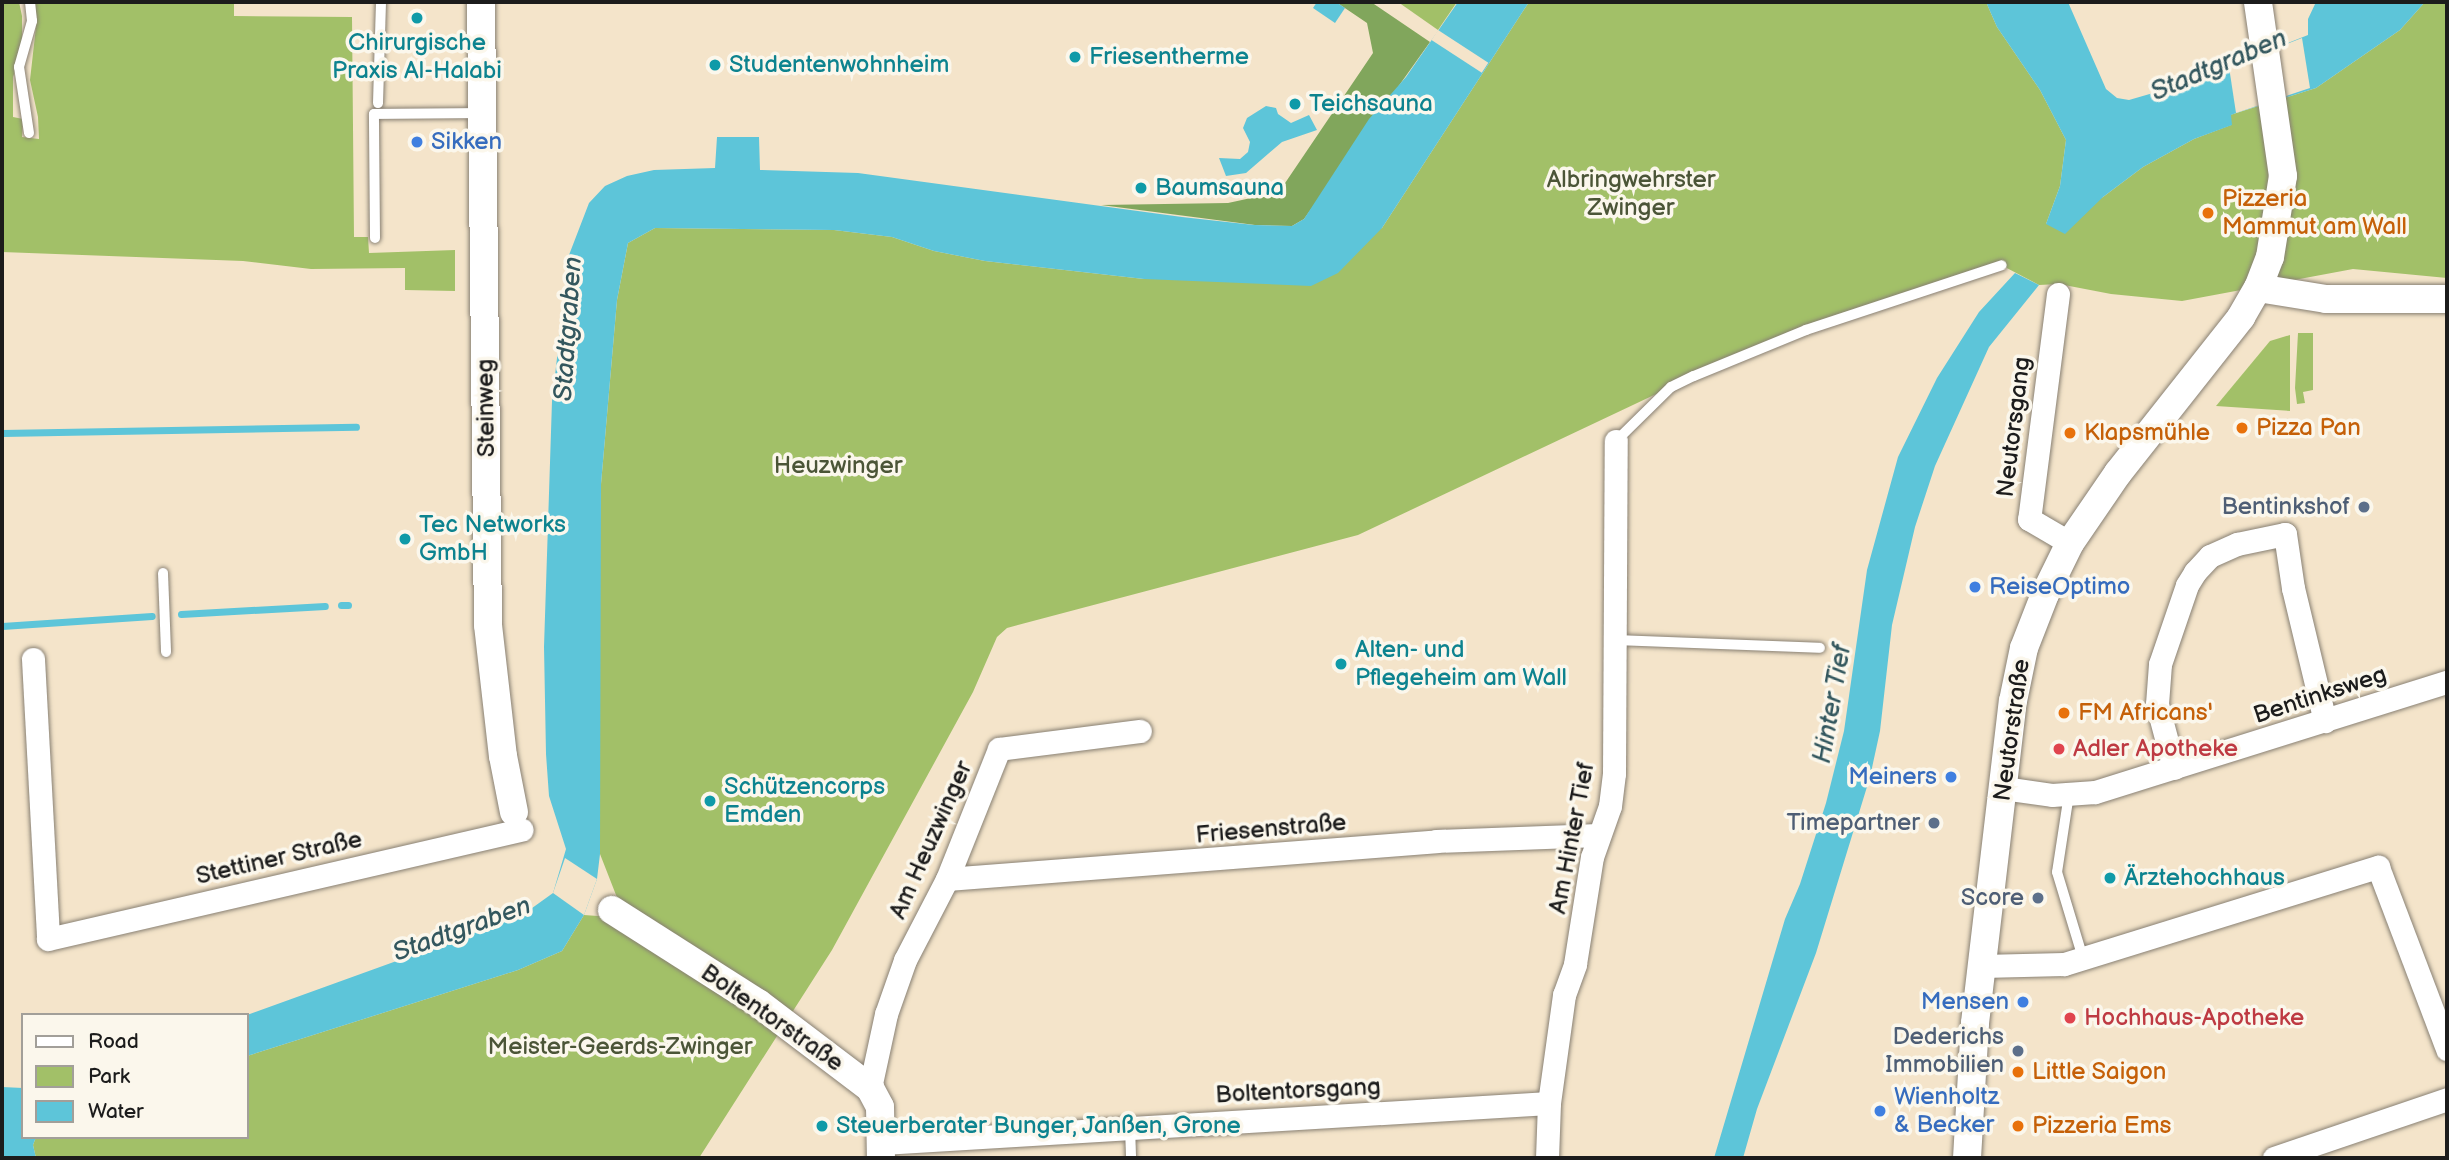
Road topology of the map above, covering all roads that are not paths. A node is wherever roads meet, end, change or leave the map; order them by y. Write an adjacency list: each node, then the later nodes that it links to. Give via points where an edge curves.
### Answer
1 (30, 2): 7 (lane, via 32,21 19,67)
2 (381, 2): 5 (lane)
3 (481, 2): 6 (street, Steinweg)
4 (2258, 2): 10 (street, Neutorstraße, via 2283,176 2270,257)
5 (378, 103)
6 (482, 113): 8 (lane, via 374,114); 26 (street, Steinweg, via 488,625 499,734)
7 (29, 133)
8 (375, 238)
9 (2002, 265): 13 (lane, via 1806,330 1694,376 1671,387)
10 (2258, 288): 12 (street, via 2326,299); 14 (street, Neutorstraße, via 2241,317 2118,473)
11 (2058, 293): 14 (street, Neutorsgang, via 2029,519)
12 (2447, 299)
13 (1616, 441): 16 (street, Am Hinter Tief)
14 (2070, 543): 24 (street, Neutorstraße, via 2024,648)
15 (163, 573): 18 (lane)
16 (1614, 640): 17 (lane); 27 (street, Am Hinter Tief, via 1614,773)
17 (1820, 648)
18 (166, 652)
19 (33, 659): 26 (street, Stettiner Straße, via 48,939)
20 (2447, 682): 21 (street, Bentinksweg)
21 (2325, 721): 23 (street, Bentinksweg); 23 (street, via 2285,534 2237,544 2210,556 2194,572 2160,664 2157,704)
22 (1140, 731): 28 (street, Am Heuzwinger, via 999,749)
23 (2174, 768): 25 (street, Bentinksweg, via 2115,787)
24 (2003, 788): 25 (street, Bentinksweg); 31 (street, Neutorstraße)
25 (2069, 794): 30 (lane, via 2057,872)
26 (518, 821)
27 (1600, 835): 28 (street, Friesenstraße, via 1436,841); 35 (street, Am Hinter Tief, via 1592,857 1575,964 1564,995)
28 (947, 879): 33 (street, Am Heuzwinger, via 905,960 886,1014)
29 (612, 910): 33 (street, Boltentorstraße, via 758,1003)
30 (2084, 959): 31 (street, via 2043,967); 32 (street, via 2378,867)
31 (1982, 966): 40 (street, Neutorstraße)
32 (2447, 1049)
33 (870, 1087): 37 (street, Boltentorstraße, via 880,1107)
34 (2447, 1099): 41 (street)
35 (1549, 1103): 36 (street, Boltentorsgang); 39 (street, Am Hinter Tief)
36 (1130, 1127): 37 (street, Boltentorsgang); 38 (lane)
37 (881, 1151)
38 (1131, 1158)
39 (1547, 1158)
40 (1967, 1158)
41 (2274, 1158)

